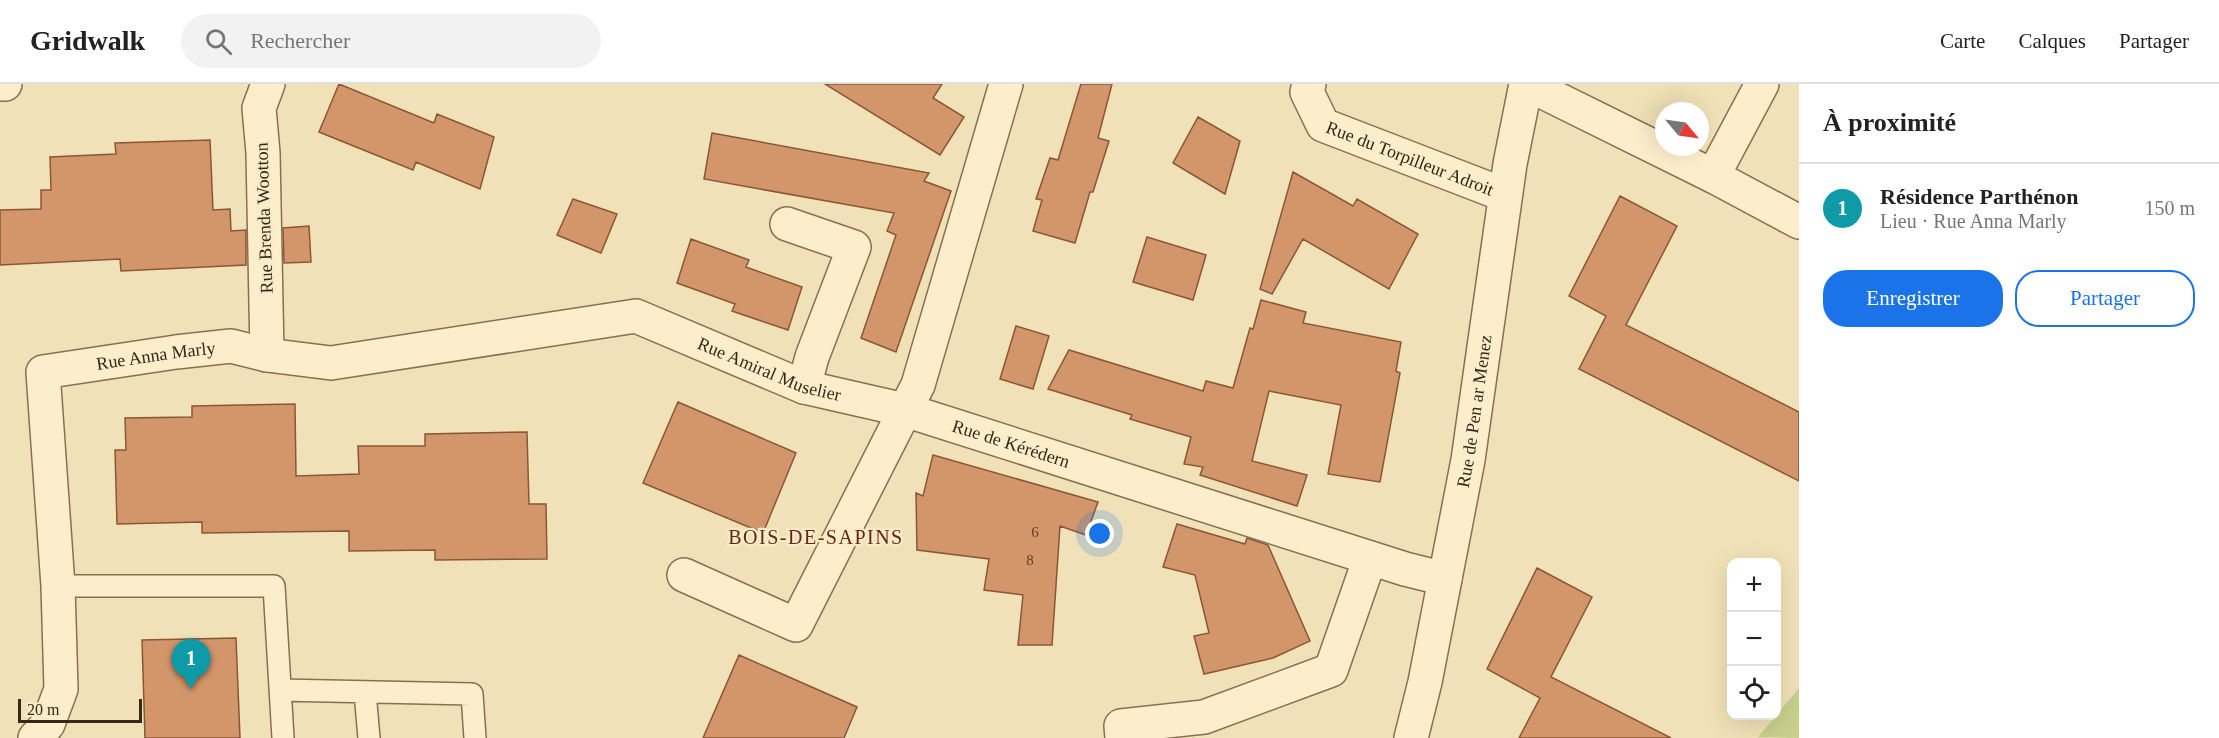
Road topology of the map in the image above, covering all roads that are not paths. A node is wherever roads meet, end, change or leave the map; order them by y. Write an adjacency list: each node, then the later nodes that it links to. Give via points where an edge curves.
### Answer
1 (0, 84): 2 (street)
2 (5, 84)
3 (268, 84): 13 (street, Rue Brenda Wootton, via 259,108)
4 (1006, 84): 15 (street, via 918,386)
5 (1309, 84): 9 (street, Rue du Torpilleur Adroit, via 1307,92 1323,125)
6 (1526, 84): 8 (street); 9 (street, Rue de Pen ar Menez)
7 (1762, 84): 8 (street)
8 (1713, 177): 10 (street)
9 (1505, 195): 18 (street, Rue de Pen ar Menez, via 1468,460)
10 (1799, 222)
11 (788, 224): 14 (street, via 854,247)
12 (636, 316): 13 (street, Rue Anna Marly, via 331,363); 14 (street, Rue Amiral Muselier)
13 (267, 355): 19 (street, Rue Anna Marly, via 231,346 43,372)
14 (804, 387): 15 (street, Rue Amiral Muselier)
15 (905, 410): 16 (street, Rue de Kérédern); 17 (street, via 796,625)
16 (1371, 558): 18 (street, Rue de Kérédern); 26 (street, via 1331,670 1204,717 1121,726)
17 (684, 575)
18 (1445, 579): 27 (street, Rue de Pen ar Menez)
19 (58, 586): 20 (lane, via 274,586); 22 (street, Rue Anna Marly, via 61,689 48,724)
20 (280, 690): 21 (lane); 23 (lane)
21 (365, 692): 24 (lane); 25 (lane, via 472,694)
22 (35, 738)
23 (283, 738)
24 (369, 738)
25 (475, 738)
26 (1122, 738)
27 (1412, 738)

